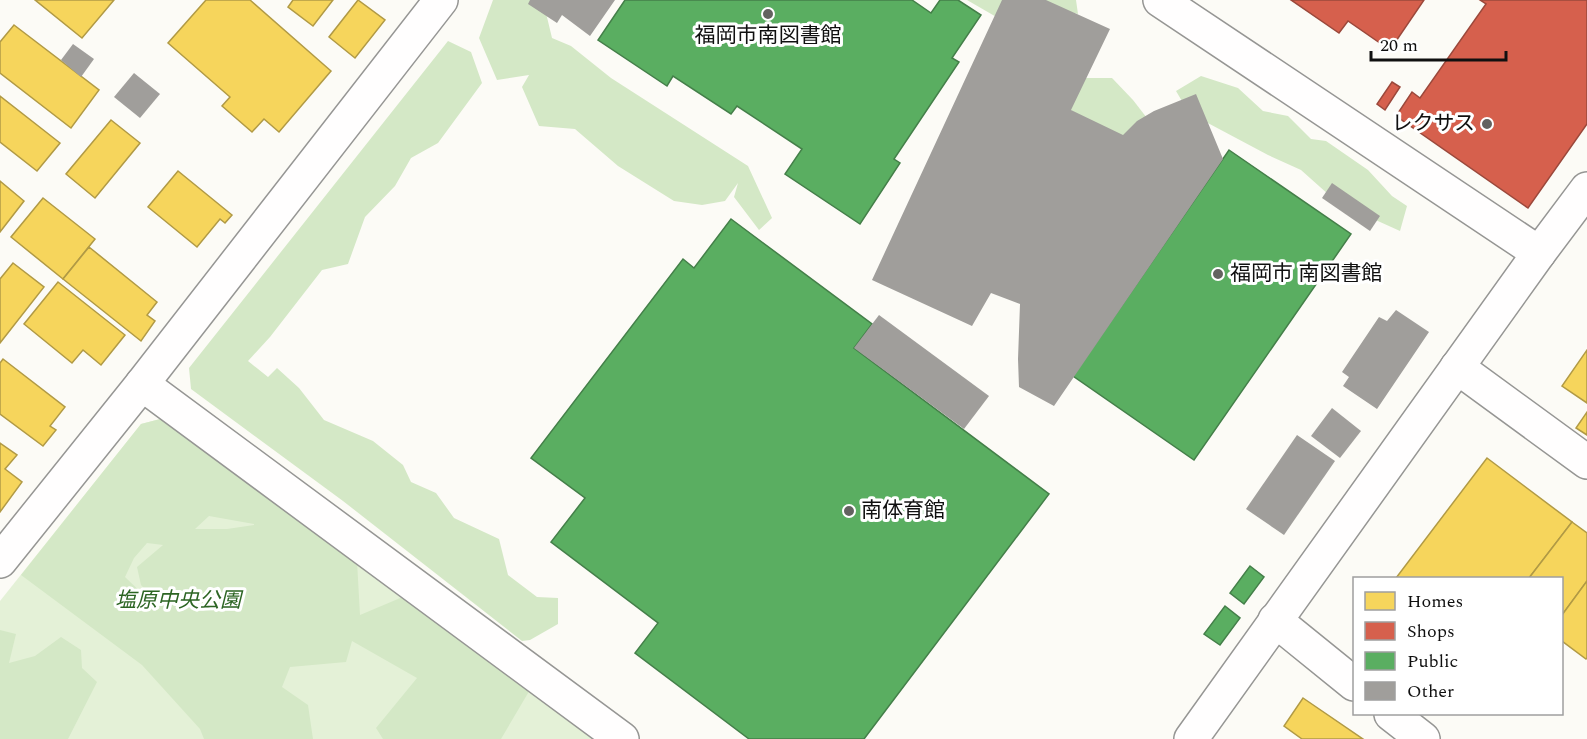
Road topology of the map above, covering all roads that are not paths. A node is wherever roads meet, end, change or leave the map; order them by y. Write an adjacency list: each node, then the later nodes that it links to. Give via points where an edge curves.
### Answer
1 (1160, 0): 4 (street)
2 (435, 2): 6 (street)
3 (1587, 189): 4 (street)
4 (1539, 253): 5 (street)
5 (1456, 367): 7 (street); 9 (street)
6 (142, 384): 8 (street); 12 (street)
7 (1587, 462)
8 (0, 561)
9 (1275, 620): 10 (street); 13 (street)
10 (1353, 683)
11 (1392, 715): 14 (street)
12 (622, 739)
13 (1191, 739)
14 (1423, 739)

